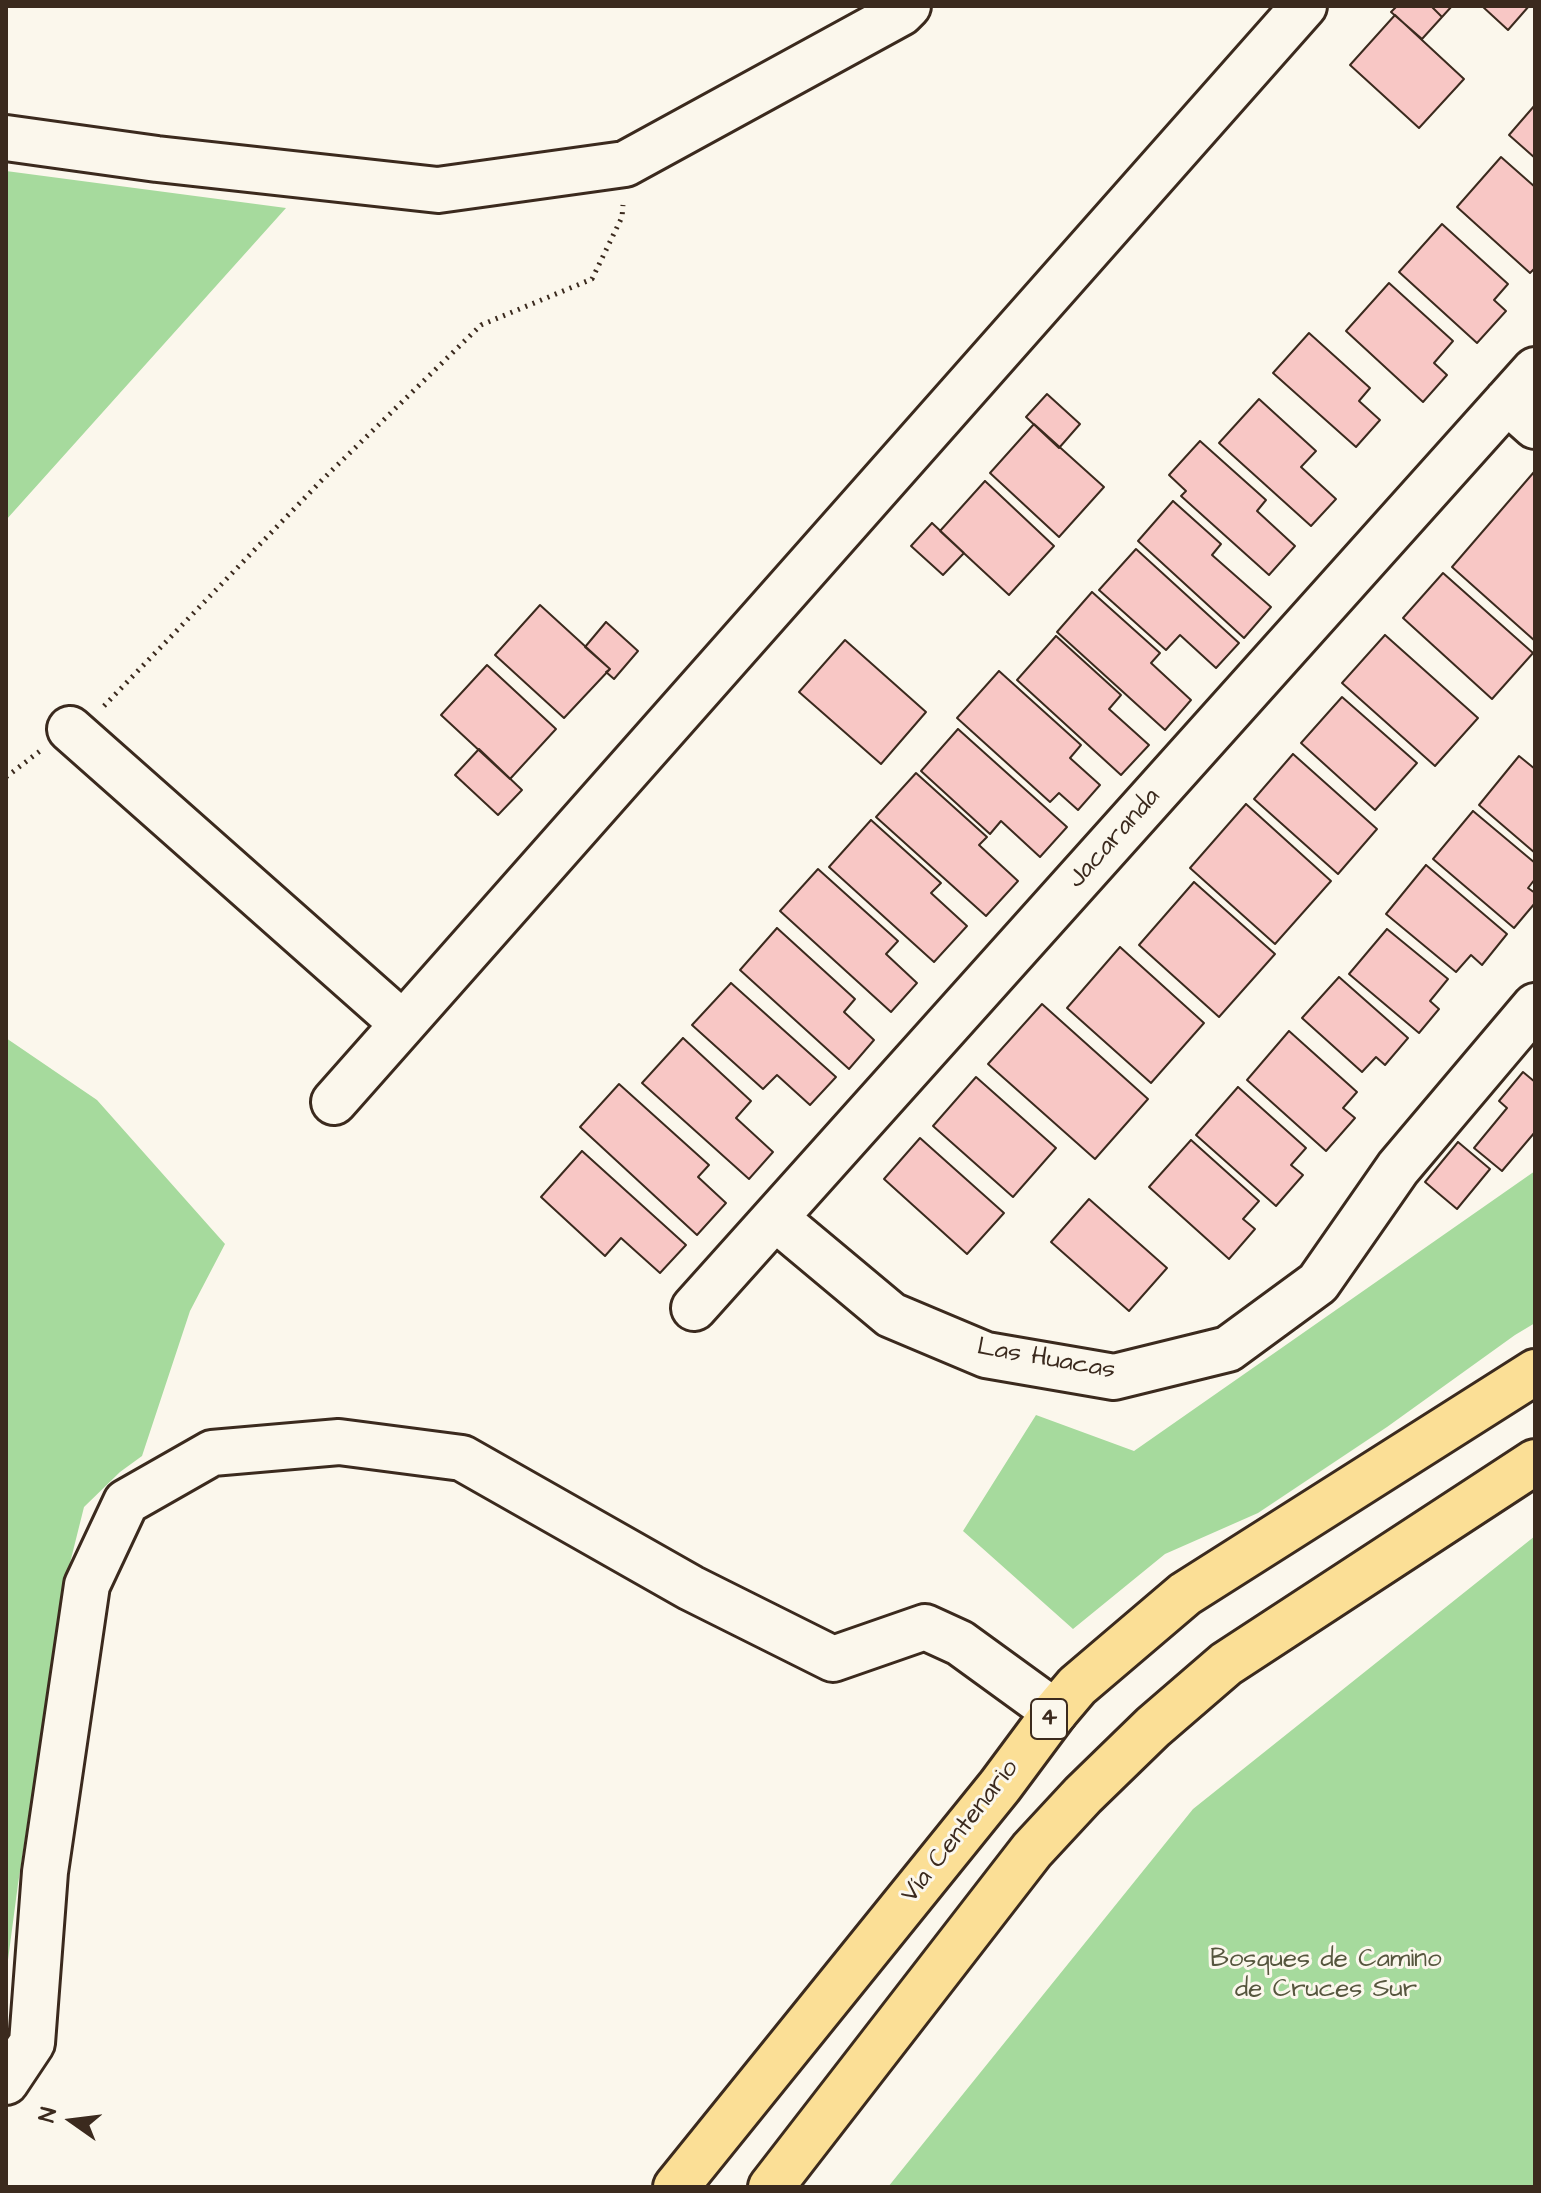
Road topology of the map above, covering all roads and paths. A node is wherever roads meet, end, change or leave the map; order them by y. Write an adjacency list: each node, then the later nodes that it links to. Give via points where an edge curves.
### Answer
1 (908, 6): 4 (street)
2 (1304, 6): 9 (street)
3 (6, 138): 4 (street, via 438,190)
4 (625, 164): 6 (path, via 622,217 592,279 481,325 321,481 102,708)
5 (1526, 399): 11 (street, Jacaranda)
6 (70, 729): 7 (path); 9 (street)
7 (6, 777)
8 (1535, 1006): 11 (street, Las Huacas, via 1398,1168 1318,1283 1228,1349 1114,1377 986,1355 891,1315)
9 (403, 1024): 10 (street)
10 (334, 1102)
11 (775, 1218): 12 (street, Jacaranda)
12 (694, 1308)
13 (1535, 1372): 15 (highway, Vía Centenario / 4, via 1185,1594 1077,1686)
14 (1535, 1462): 18 (highway, via 1226,1664 1153,1727 1032,1850)
15 (1055, 1712): 16 (street, via 960,1643 925,1627 833,1659 691,1588 462,1458 339,1442 212,1453 126,1502 87,1585 45,1872 32,2043); 17 (highway, Vía Centenario / 4)
16 (6, 2082)
17 (676, 2187)
18 (771, 2187)

